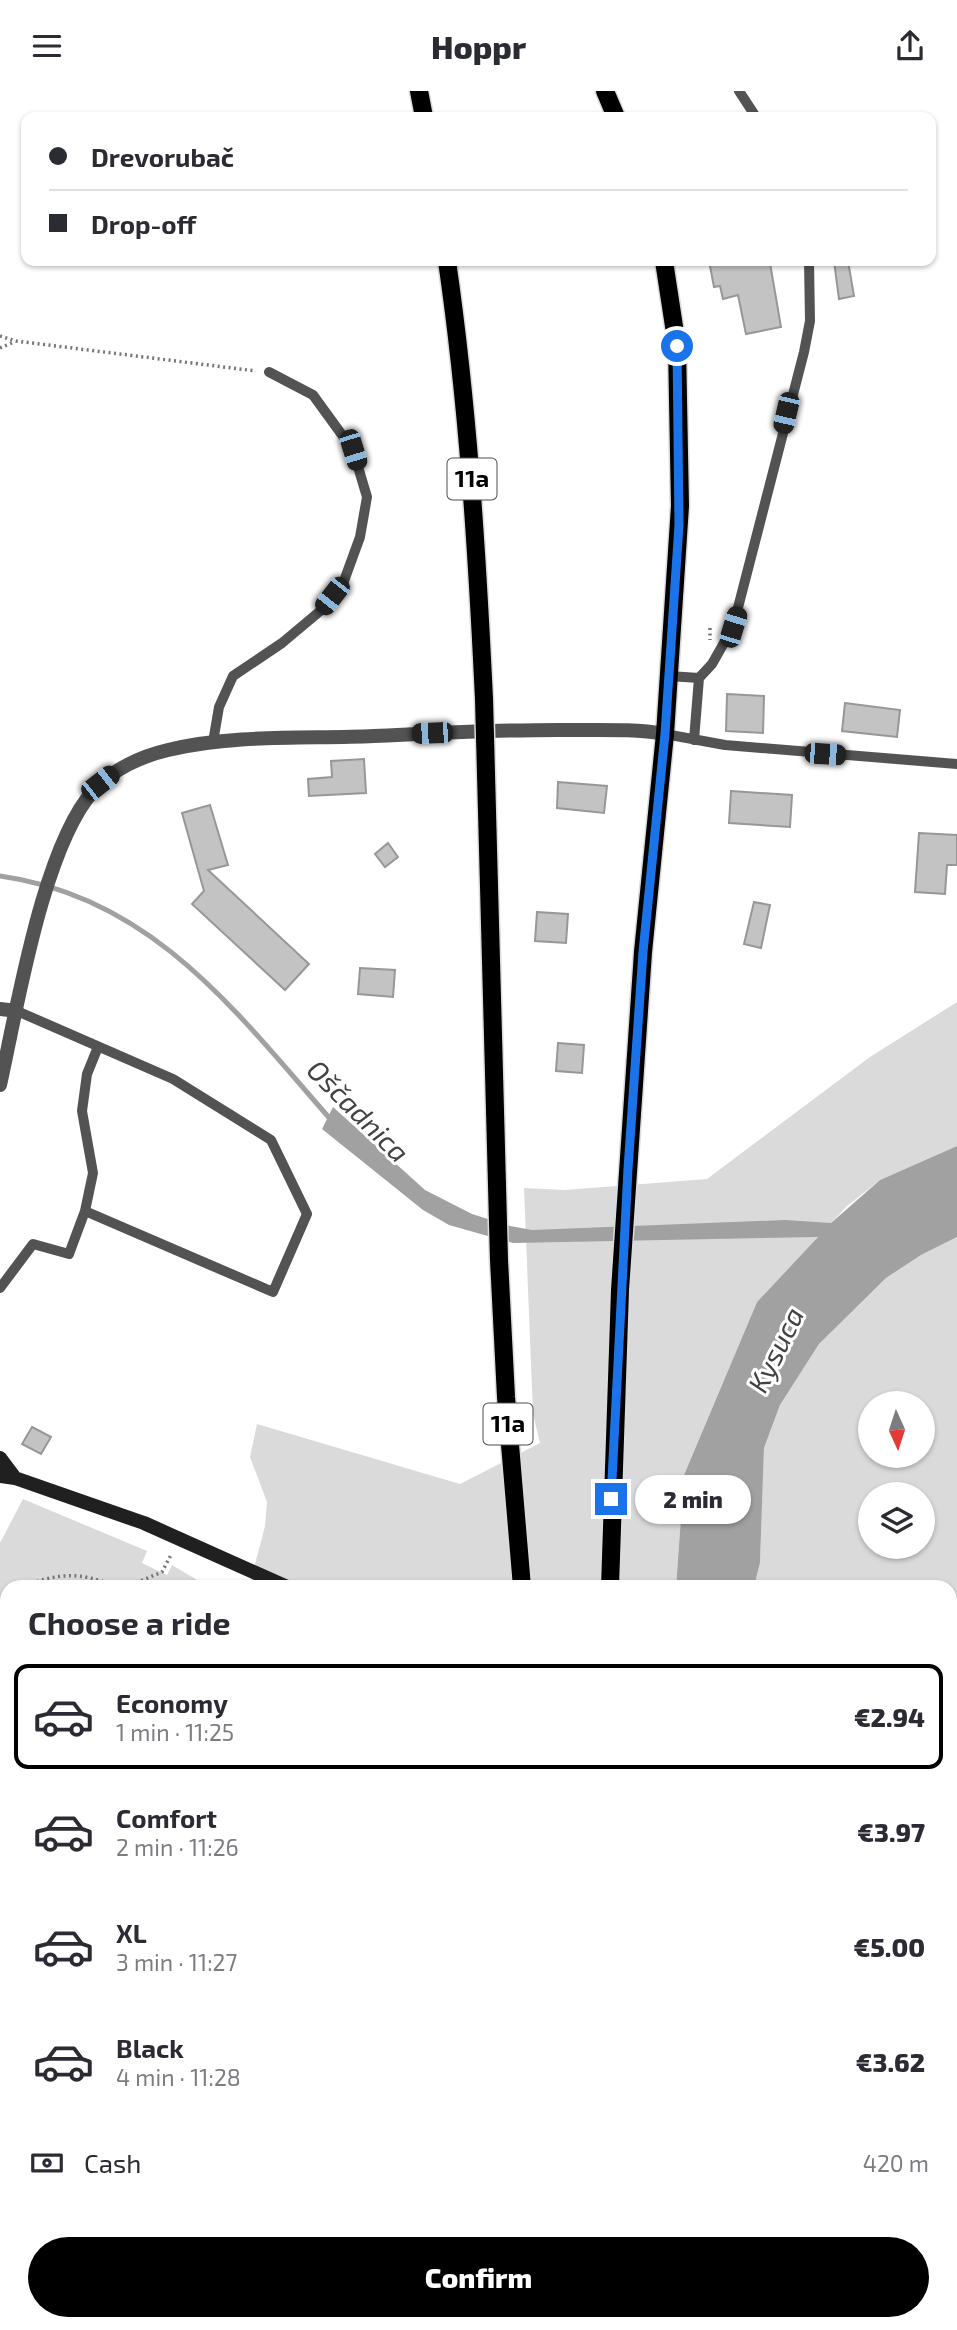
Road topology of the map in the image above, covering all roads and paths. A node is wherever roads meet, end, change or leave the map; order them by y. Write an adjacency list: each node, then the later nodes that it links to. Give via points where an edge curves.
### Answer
1 (419, 91): 4 (main road)
2 (605, 91): 5 (main road)
3 (740, 91): 6 (lane)
4 (423, 112)
5 (614, 112)
6 (753, 112)
7 (448, 266): 33 (main road, 11a, bridge, via 465,395 477,541 499,1260)
8 (665, 266): 14 (main road, via 675,327 680,410 680,506)
9 (810, 266): 15 (lane, via 806,342 748,577 733,627 712,664)
10 (0, 336): 11 (path)
11 (16, 341): 12 (path); 13 (path)
12 (0, 348)
13 (269, 372): 18 (lane, via 313,395 353,450 367,497 360,537 344,580 319,612 233,677 219,707)
14 (669, 676): 15 (lane); 16 (main road)
15 (698, 678): 17 (lane)
16 (665, 734): 17 (lane); 18 (street, via 541,729); 34 (main road, via 643,952 620,1290)
17 (694, 740): 19 (lane)
18 (214, 742): 21 (street, via 152,754 100,783 74,819 52,874)
19 (957, 764)
20 (0, 1009): 21 (street)
21 (17, 1011): 22 (lane); 23 (street)
22 (98, 1047): 24 (lane, via 86,1074 82,1111 93,1173); 24 (lane, via 173,1079 271,1140 307,1214 273,1292)
23 (0, 1086)
24 (85, 1211): 25 (lane, via 69,1254 33,1244)
25 (0, 1288)
26 (0, 1458): 27 (street)
27 (8, 1477): 32 (street, via 144,1523)
28 (168, 1561): 31 (path, via 162,1572)
29 (40, 1580): 30 (path, via 89,1575)
30 (101, 1580)
31 (143, 1580)
32 (271, 1580)
33 (521, 1580)
34 (610, 1580)

